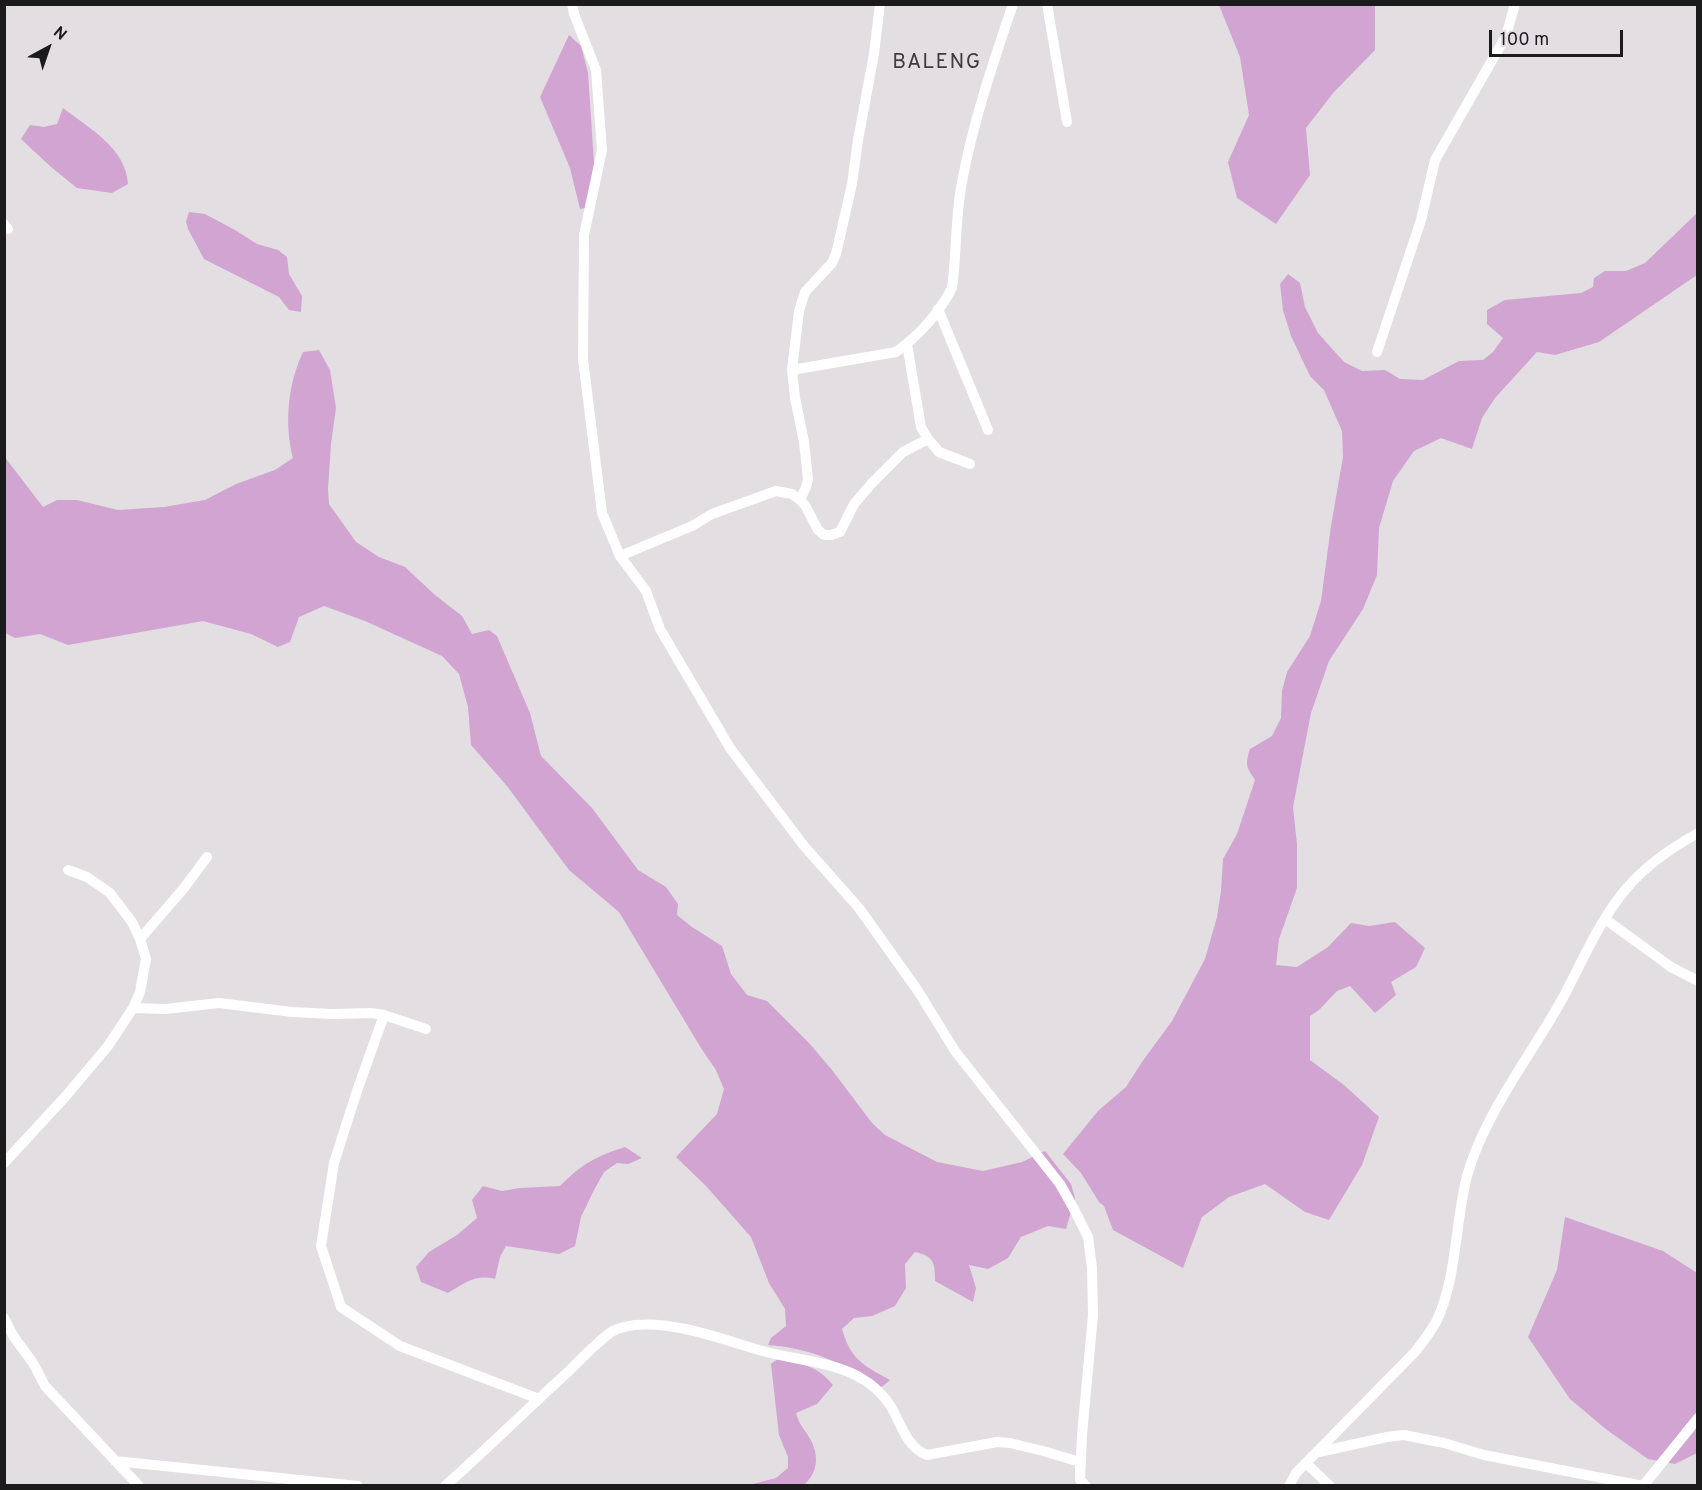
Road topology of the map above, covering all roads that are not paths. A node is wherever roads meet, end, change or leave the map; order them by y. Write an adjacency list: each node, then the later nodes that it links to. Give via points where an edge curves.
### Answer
1 (572, 4): 15 (street, via 596,70 602,150 584,235 583,359 602,513)
2 (880, 4): 10 (street, via 852,184 836,254 805,292)
3 (1013, 4): 7 (street, via 972,133 961,184 952,288)
4 (1047, 4): 6 (street)
5 (1515, 4): 9 (street, via 1506,36 1435,160 1421,220)
6 (1067, 122)
7 (938, 309): 8 (street); 11 (street)
8 (907, 344): 10 (street, via 896,352); 12 (street, via 921,427)
9 (1377, 352)
10 (792, 370): 14 (street, via 808,479)
11 (988, 430)
12 (928, 439): 13 (street, via 939,452); 14 (street, via 903,452 873,482 854,504 840,532 824,535)
13 (970, 464)
14 (800, 500): 15 (street, via 776,491 712,514)
15 (620, 556): 33 (street, via 646,591 660,629 730,748 804,846 859,908 955,1051 1060,1184 1088,1237 1093,1315 1082,1435)
16 (1698, 833): 19 (street, via 1639,875)
17 (207, 857): 20 (street)
18 (68, 870): 20 (street, via 110,893)
19 (1605, 919): 21 (street, via 1671,967); 30 (street, via 1479,1141 1467,1176 1446,1294 1429,1335)
20 (140, 939): 22 (street, via 146,959 141,992)
21 (1698, 981)
22 (133, 1008): 23 (street, via 219,1003 292,1012); 25 (street, via 108,1046)
23 (384, 1015): 24 (street); 28 (street, via 334,1162 321,1246 341,1307 400,1346)
24 (426, 1029)
25 (4, 1162)
26 (4, 1318): 27 (street)
27 (9, 1336): 31 (street, via 33,1364 45,1386)
28 (539, 1399): 33 (street, via 612,1332 634,1325 661,1325 825,1364 865,1380 889,1403 910,1444 927,1455 984,1443 1010,1443 1080,1462); 36 (street)
29 (1698, 1418): 39 (street)
30 (1318, 1452): 32 (street); 39 (street, via 1404,1435 1484,1455)
31 (115, 1461): 34 (street); 35 (street)
32 (1306, 1463): 37 (street); 38 (street)
33 (1083, 1483)
34 (140, 1485)
35 (358, 1485)
36 (445, 1485)
37 (1289, 1485)
38 (1330, 1485)
39 (1643, 1485)

